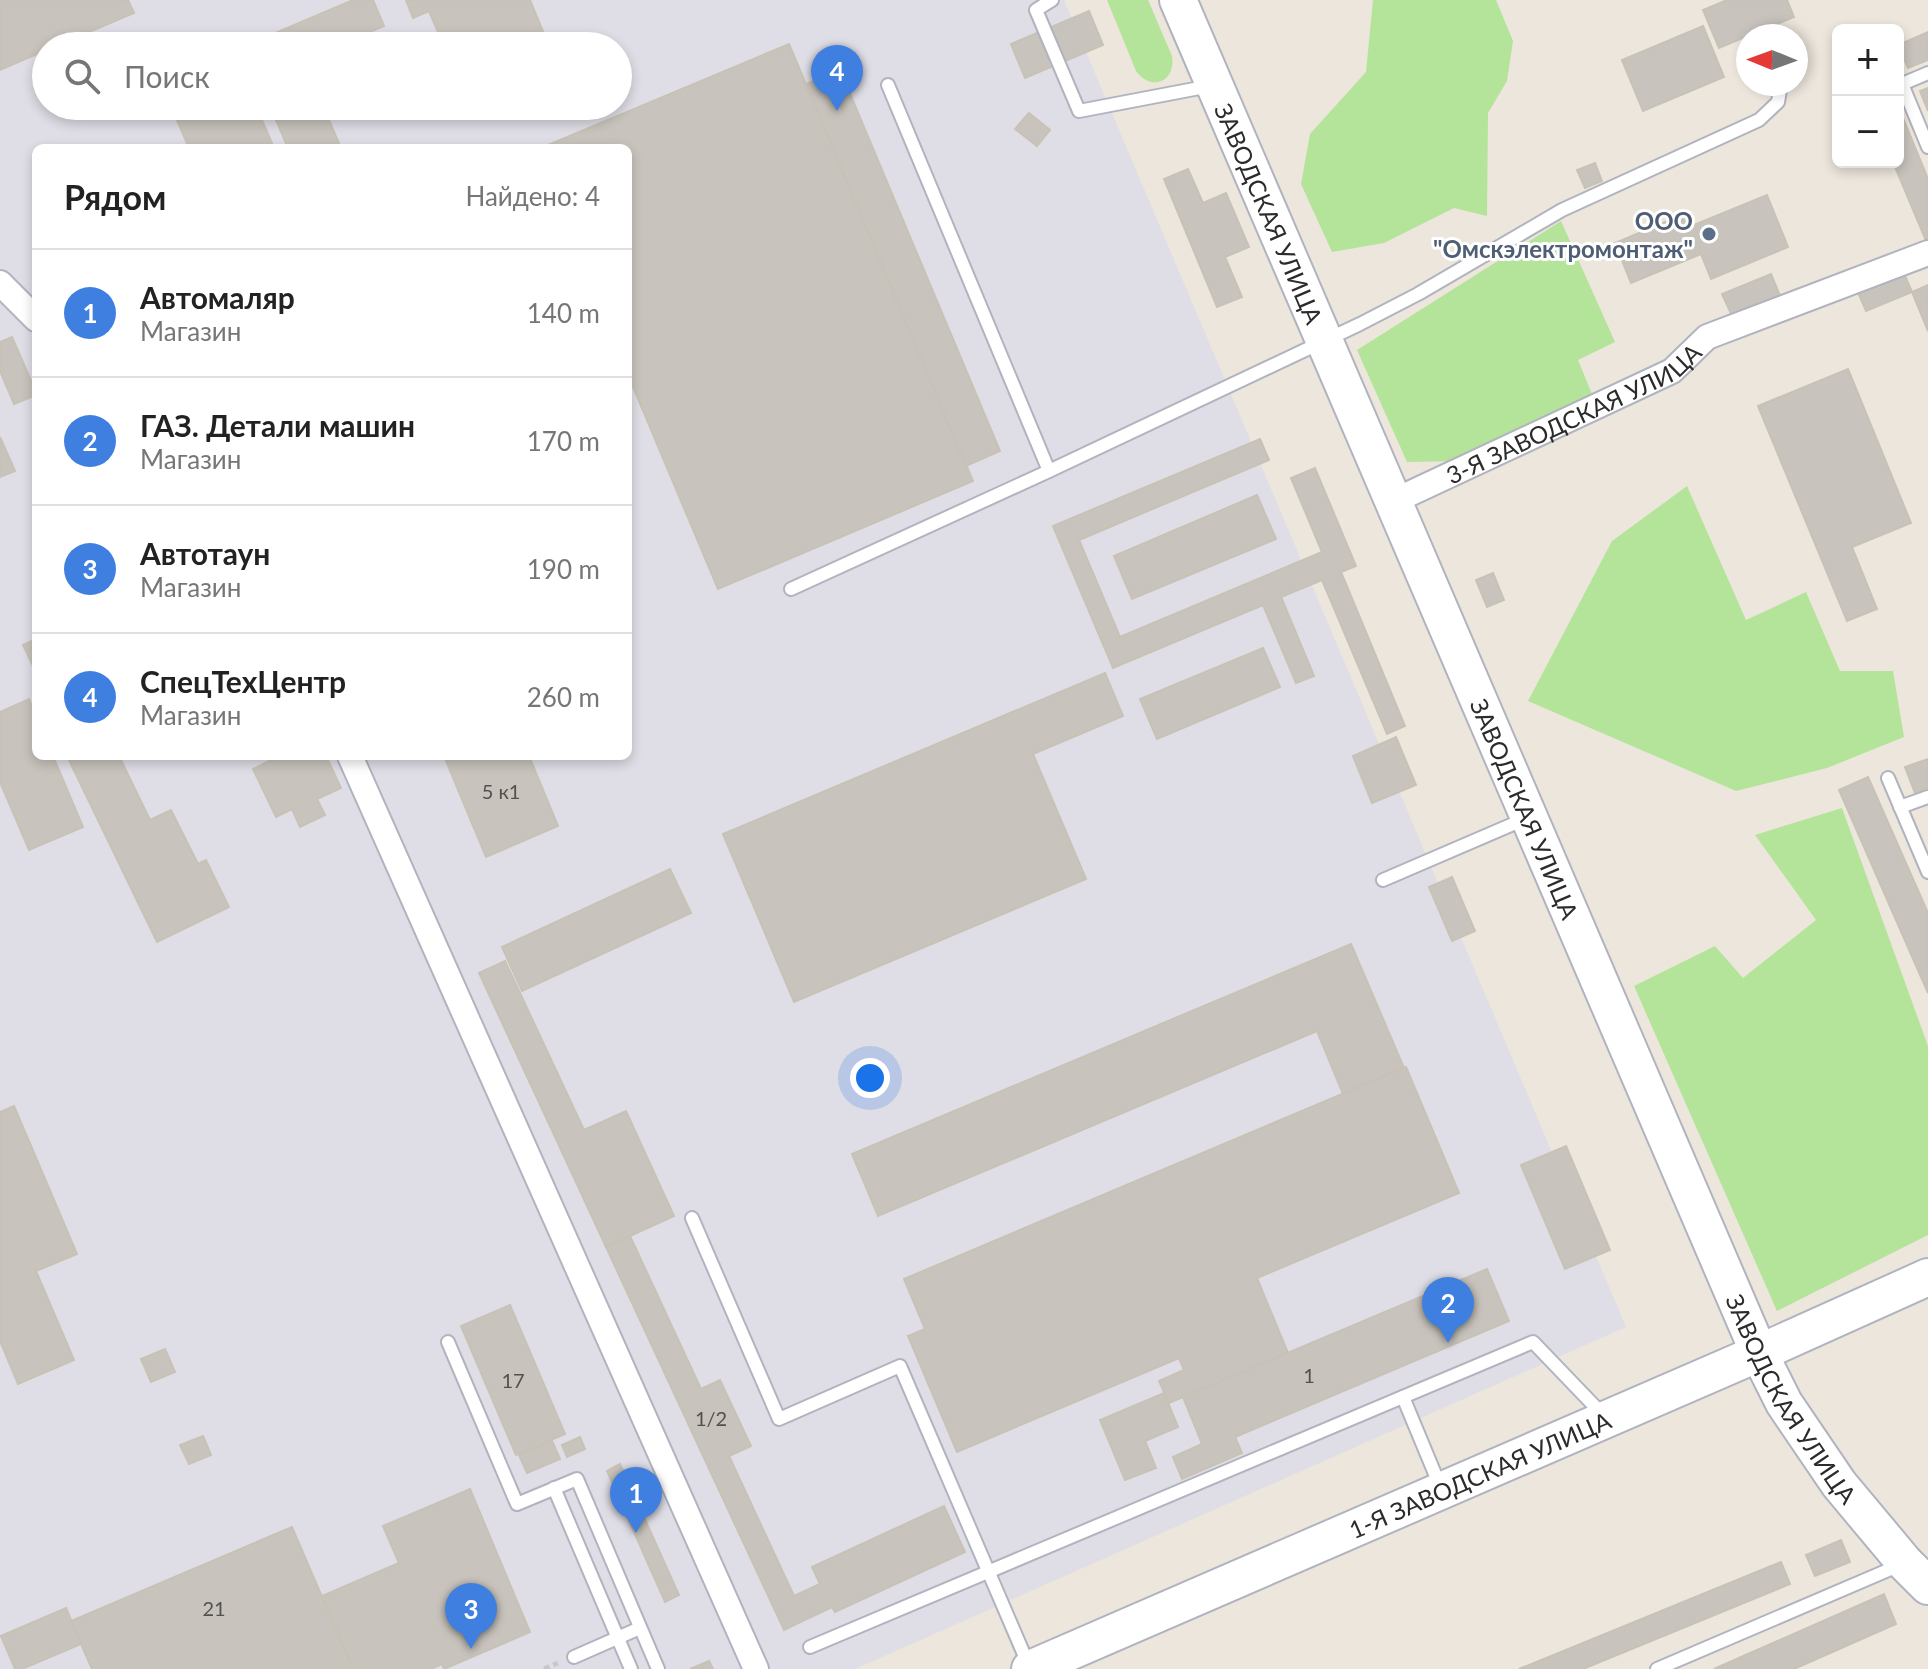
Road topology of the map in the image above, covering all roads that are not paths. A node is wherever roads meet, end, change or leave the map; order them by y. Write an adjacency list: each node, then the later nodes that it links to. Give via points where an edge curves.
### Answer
1 (1052, 0): 5 (lane, via 1036,10 1079,111)
2 (1178, 0): 5 (main road, ЗАВОДСКАЯ УЛИЦА)
3 (1928, 73): 7 (lane, via 1902,84)
4 (888, 85): 12 (lane)
5 (1215, 85): 11 (main road, ЗАВОДСКАЯ УЛИЦА)
6 (1779, 96): 11 (lane, via 1759,120 1562,210)
7 (1928, 147)
8 (1928, 253): 13 (street, 3-Я ЗАВОДСКАЯ УЛИЦА, via 1707,337 1672,371)
9 (0, 283): 10 (street)
10 (32, 315)
11 (1325, 341): 12 (lane); 13 (main road, ЗАВОДСКАЯ УЛИЦА)
12 (1049, 471): 14 (lane)
13 (1394, 501): 19 (main road, ЗАВОДСКАЯ УЛИЦА)
14 (791, 589)
15 (352, 760): 38 (street)
16 (1888, 778): 18 (lane)
17 (1928, 797): 18 (lane)
18 (1900, 807): 20 (lane)
19 (1530, 817): 21 (lane); 25 (main road, ЗАВОДСКАЯ УЛИЦА)
20 (1928, 872)
21 (1383, 880)
22 (692, 1218): 30 (lane, via 779,1419 900,1366)
23 (1928, 1277): 25 (main road, 1-Я ЗАВОДСКАЯ УЛИЦА)
24 (448, 1342): 28 (lane, via 517,1504)
25 (1759, 1353): 27 (main road, 1-Я ЗАВОДСКАЯ УЛИЦА); 31 (main road, ЗАВОДСКАЯ УЛИЦА, via 1784,1403 1839,1484)
26 (1403, 1397): 27 (lane, via 1533,1342); 29 (lane); 30 (lane)
27 (1606, 1419): 29 (main road, 1-Я ЗАВОДСКАЯ УЛИЦА)
28 (554, 1488): 32 (lane, via 577,1479); 33 (lane)
29 (1442, 1491): 39 (main road, 1-Я ЗАВОДСКАЯ УЛИЦА)
30 (989, 1572): 34 (lane); 39 (lane)
31 (1916, 1574): 40 (lane)
32 (640, 1628): 33 (lane); 37 (lane)
33 (617, 1638): 35 (lane); 36 (lane)
34 (810, 1647)
35 (574, 1657)
36 (631, 1669)
37 (658, 1669)
38 (756, 1669)
39 (1030, 1669)
40 (1657, 1669)

